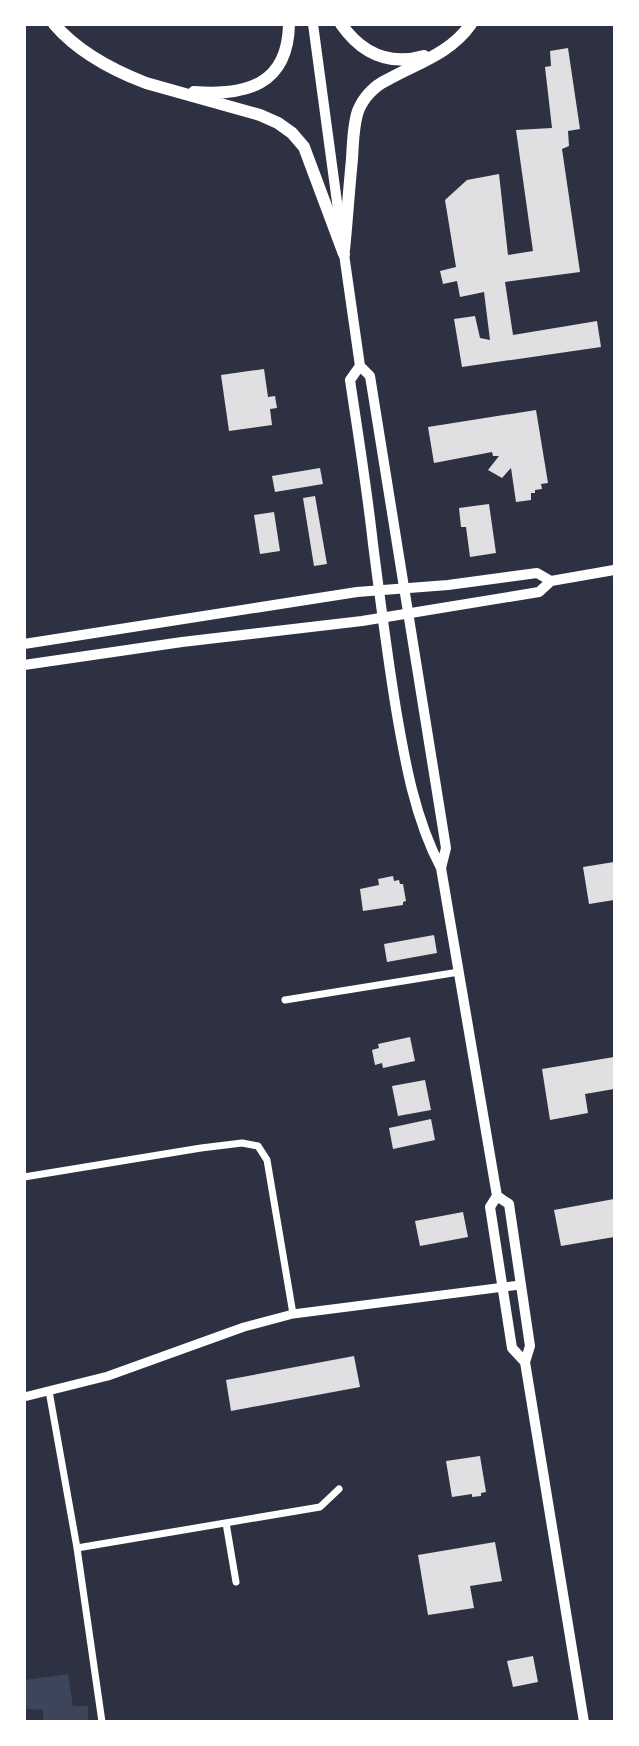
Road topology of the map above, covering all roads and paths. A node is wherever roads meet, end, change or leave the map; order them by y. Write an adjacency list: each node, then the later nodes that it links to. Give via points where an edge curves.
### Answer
1 (54, 24): 7 (highway, via 112,68)
2 (289, 24): 7 (highway, via 280,65 257,84 228,92)
3 (313, 24): 8 (main road)
4 (341, 24): 6 (highway, via 364,49 389,59 413,60)
5 (471, 24): 6 (highway)
6 (448, 48): 8 (highway, via 385,81 359,109)
7 (169, 90): 8 (highway, via 260,115 292,133 304,146)
8 (344, 254): 9 (main road)
9 (360, 366): 12 (main road, via 370,376); 13 (main road, via 349,380)
10 (614, 570): 11 (main road)
11 (551, 581): 12 (main road, via 537,573); 14 (main road, via 539,592)
12 (403, 589): 13 (main road); 14 (main road)
13 (379, 590): 15 (main road); 16 (main road)
14 (408, 613): 15 (main road); 18 (main road, via 446,848)
15 (382, 617): 17 (main road); 18 (main road, via 408,774)
16 (24, 644)
17 (24, 665)
18 (441, 868): 19 (main road)
19 (459, 972): 20 (street); 22 (main road)
20 (285, 1000)
21 (24, 1177): 25 (street, via 201,1148 242,1143 258,1146 267,1160)
22 (497, 1196): 23 (main road, via 509,1204); 24 (main road, via 490,1207)
23 (520, 1285): 24 (street); 26 (main road, via 530,1346)
24 (502, 1287): 25 (street); 26 (main road, via 512,1348)
25 (293, 1314): 27 (street)
26 (524, 1362): 34 (main road)
27 (49, 1391): 28 (street); 31 (street)
28 (24, 1397)
29 (339, 1489): 30 (street, via 320,1507)
30 (226, 1523): 31 (street); 32 (street)
31 (77, 1548): 33 (street)
32 (236, 1582)
33 (103, 1721)
34 (584, 1721)

